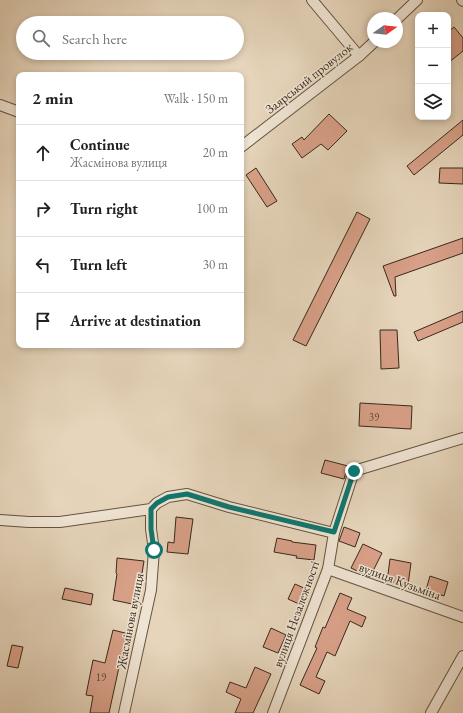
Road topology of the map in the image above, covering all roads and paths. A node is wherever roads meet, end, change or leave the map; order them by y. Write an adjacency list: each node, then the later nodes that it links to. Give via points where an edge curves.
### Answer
1 (312, 0): 5 (street)
2 (417, 0): 3 (street)
3 (403, 13)
4 (368, 48): 5 (street, Заярський провулок)
5 (359, 56): 8 (street, Заярський провулок)
6 (0, 105): 7 (street)
7 (16, 111)
8 (244, 145)
9 (463, 438): 12 (street, вулиця Незалежності, via 354,471)
10 (151, 509): 11 (street, via 60,522); 12 (street, via 168,497 187,494 229,507); 16 (street, Жасмінова вулиця, via 154,550 151,590)
11 (0, 520)
12 (334, 532): 13 (street, вулиця Незалежності)
13 (328, 569): 14 (street, вулиця Кузьміна); 17 (street, вулиця Незалежності)
14 (463, 617)
15 (463, 656): 18 (street)
16 (124, 713)
17 (273, 713)
18 (431, 713)

